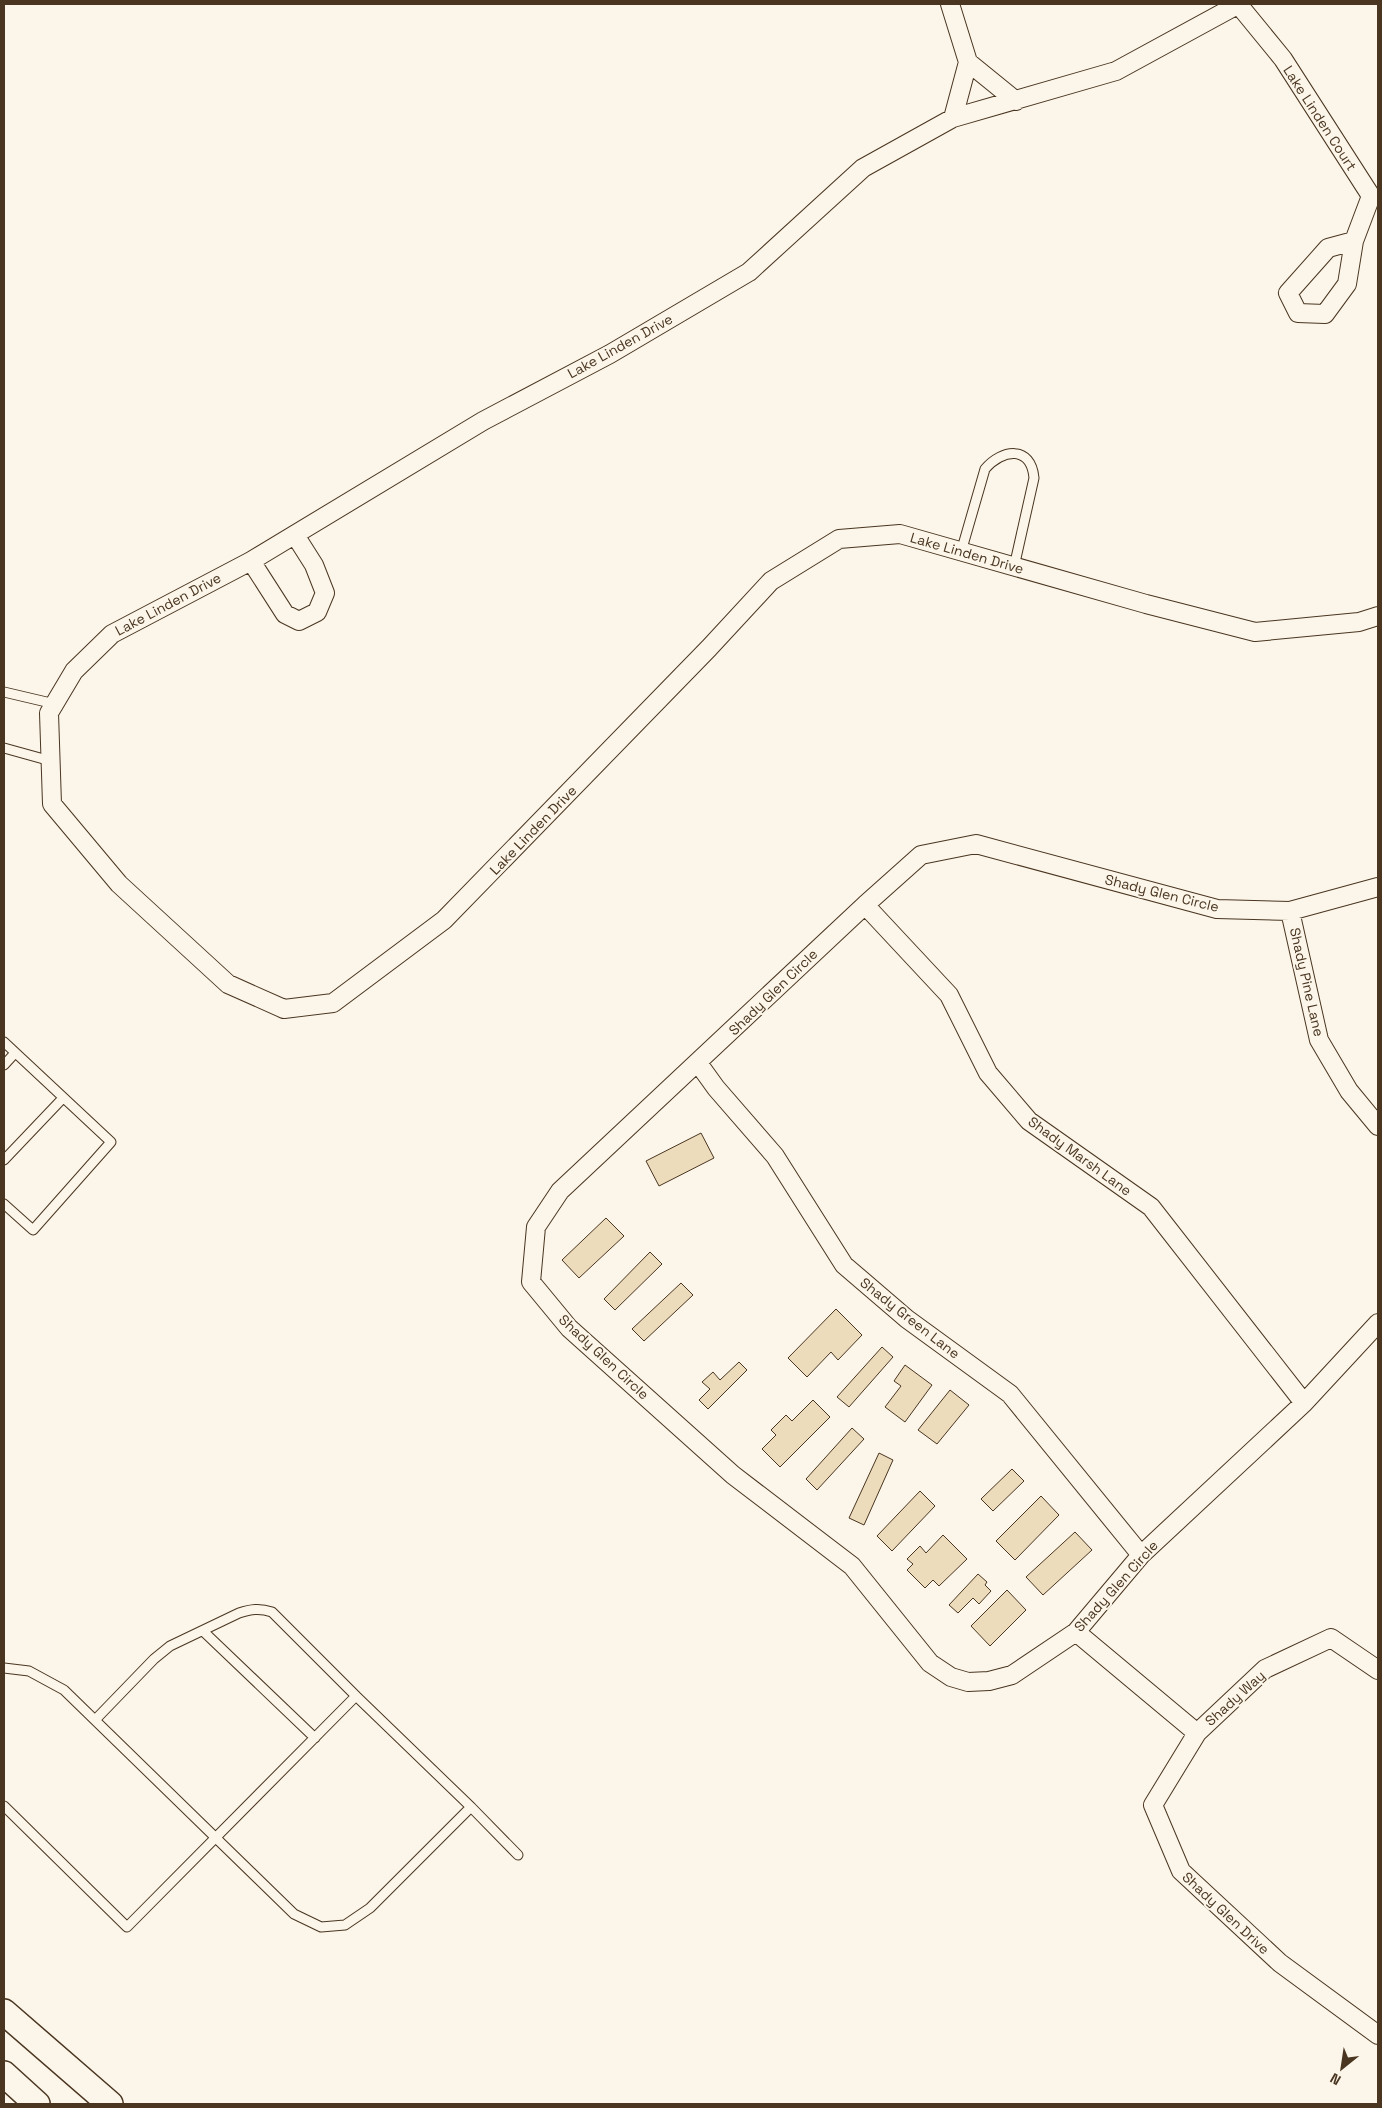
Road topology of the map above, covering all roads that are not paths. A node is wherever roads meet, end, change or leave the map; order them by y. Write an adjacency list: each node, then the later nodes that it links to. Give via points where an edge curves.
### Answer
1 (950, 4): 3 (street)
2 (1238, 4): 4 (street, Lake Linden Drive, via 1116,71); 6 (street, Lake Linden Court, via 1283,59 1370,196)
3 (968, 62): 4 (street); 5 (street)
4 (1016, 101): 5 (street, Lake Linden Drive)
5 (953, 118): 7 (street, Lake Linden Drive, via 863,168 749,272 610,354 483,421)
6 (1354, 241)
7 (295, 535): 9 (street, Lake Linden Drive); 9 (street, via 314,565 325,593 317,612 299,621 285,614)
8 (961, 552): 10 (street, Lake Linden Drive); 10 (lane, via 986,469 993,459 1016,453 1026,459 1034,478); 15 (street, Lake Linden Drive, via 900,534 839,539 771,581 710,648 444,920 333,1003 284,1009 228,984 119,884 52,804)
9 (251, 561): 13 (street, Lake Linden Drive, via 112,634 74,671)
10 (1014, 567): 11 (street, Lake Linden Drive, via 1255,632 1359,622)
11 (1378, 616)
12 (4, 692): 13 (lane)
13 (55, 704): 15 (street, Lake Linden Drive, via 49,713)
14 (4, 748): 15 (lane)
15 (51, 761)
16 (1378, 887): 18 (street, Shady Glen Circle)
17 (865, 905): 18 (street, Shady Glen Circle, via 921,855 976,844 1217,908); 21 (street, Shady Glen Circle); 28 (street, Shady Marsh Lane, via 949,995 988,1073 1029,1121 1151,1207)
18 (1290, 910): 24 (street, Shady Pine Lane, via 1319,1040 1349,1091)
19 (4, 1042): 20 (lane)
20 (15, 1053): 22 (lane); 23 (lane)
21 (698, 1063): 29 (street, Shady Green Lane, via 776,1156 844,1265 907,1318 1010,1394); 31 (street, Shady Glen Circle, via 560,1191 536,1227 531,1282 569,1328 733,1475 852,1566 930,1663 950,1677 968,1682 1012,1675)
22 (4, 1065)
23 (63, 1098): 25 (lane); 26 (lane, via 111,1142 33,1230)
24 (1378, 1126)
25 (4, 1160)
26 (4, 1204)
27 (1378, 1323): 28 (street, Shady Glen Circle)
28 (1304, 1403): 29 (street, Shady Glen Circle)
29 (1141, 1556): 31 (street, Shady Glen Circle)
30 (202, 1631): 34 (lane, via 251,1610 272,1612); 35 (lane, via 170,1646 154,1659); 37 (lane)
31 (1076, 1632): 36 (street)
32 (4, 1668): 35 (lane, via 29,1670 64,1690)
33 (1378, 1670): 36 (street, Shady Way, via 1330,1638 1265,1669)
34 (356, 1696): 37 (lane); 39 (lane)
35 (95, 1720): 40 (lane)
36 (1197, 1733): 43 (street, Shady Glen Drive, via 1153,1805 1181,1871 1280,1963)
37 (315, 1738): 40 (lane)
38 (4, 1806): 40 (lane, via 127,1928)
39 (471, 1807): 40 (lane, via 370,1908 346,1925 322,1927 294,1914); 41 (lane)
40 (216, 1837)
41 (518, 1854)
42 (4, 2012): 46 (main road)
43 (1378, 2035)
44 (4, 2074): 45 (main road)
45 (37, 2104)
46 (110, 2104)

